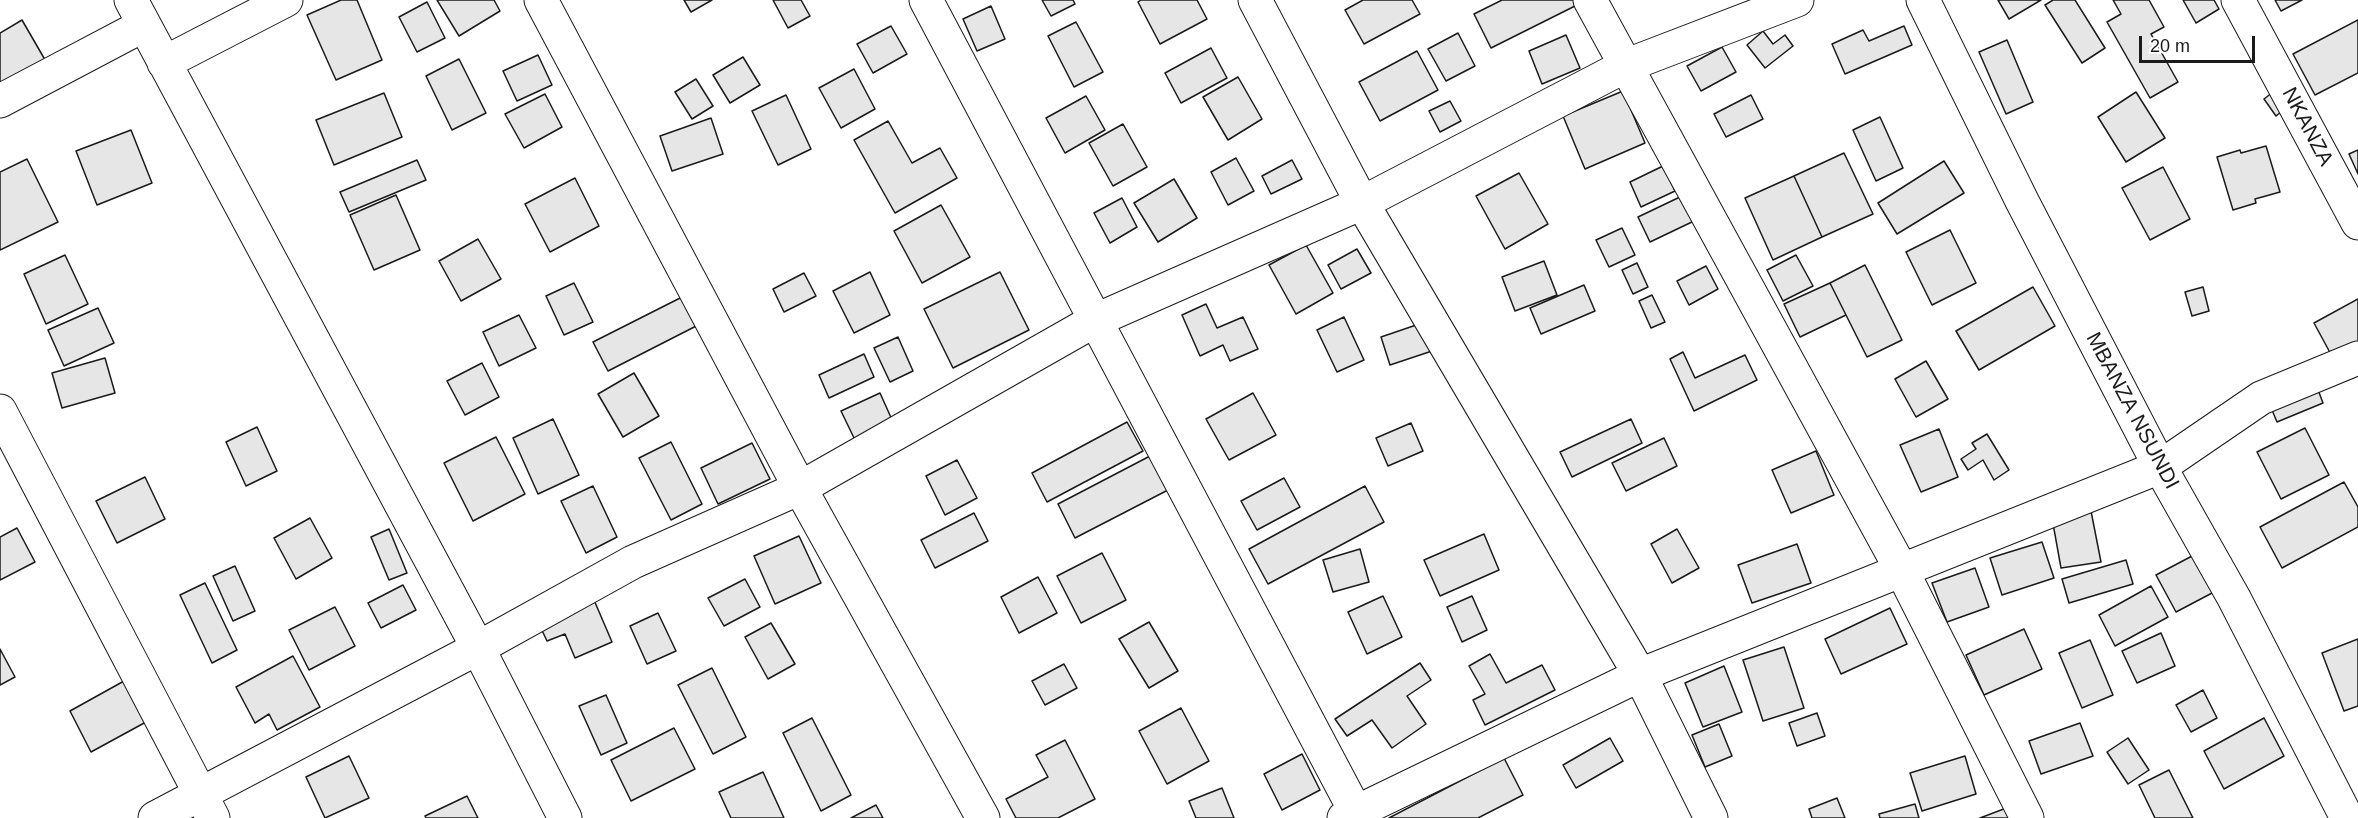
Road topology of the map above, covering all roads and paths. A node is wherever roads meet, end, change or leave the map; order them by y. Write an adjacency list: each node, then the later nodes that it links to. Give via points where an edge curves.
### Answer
1 (286, 0): 10 (street)
2 (542, 0): 19 (street)
3 (926, 0): 15 (street)
4 (1255, 0): 13 (street)
5 (1590, 0): 11 (street)
6 (1797, 0): 11 (street)
7 (1923, 0): 18 (street, MBANZA NSUNDI)
8 (2238, 0): 14 (street, NKANZA)
9 (137, 12): 10 (street); 12 (street)
10 (164, 63): 21 (street)
11 (1625, 66): 13 (street); 20 (street)
12 (0, 101)
13 (1362, 203): 15 (street); 22 (street)
14 (2358, 223)
15 (1094, 321): 19 (street); 24 (street)
16 (2358, 358): 18 (street, via 2261,398)
17 (0, 411): 23 (street)
18 (2160, 466): 20 (street); 30 (street, MBANZA NSUNDI, via 2234,598)
19 (800, 489): 21 (street, via 633,562); 27 (street)
20 (1901, 569): 22 (street); 29 (street)
21 (478, 648): 23 (street); 26 (street)
22 (1640, 675): 24 (street); 28 (street)
23 (207, 806): 25 (street)
24 (1353, 816)
25 (155, 818)
26 (565, 818)
27 (983, 818)
28 (1711, 818)
29 (2026, 818)
30 (2347, 818)

